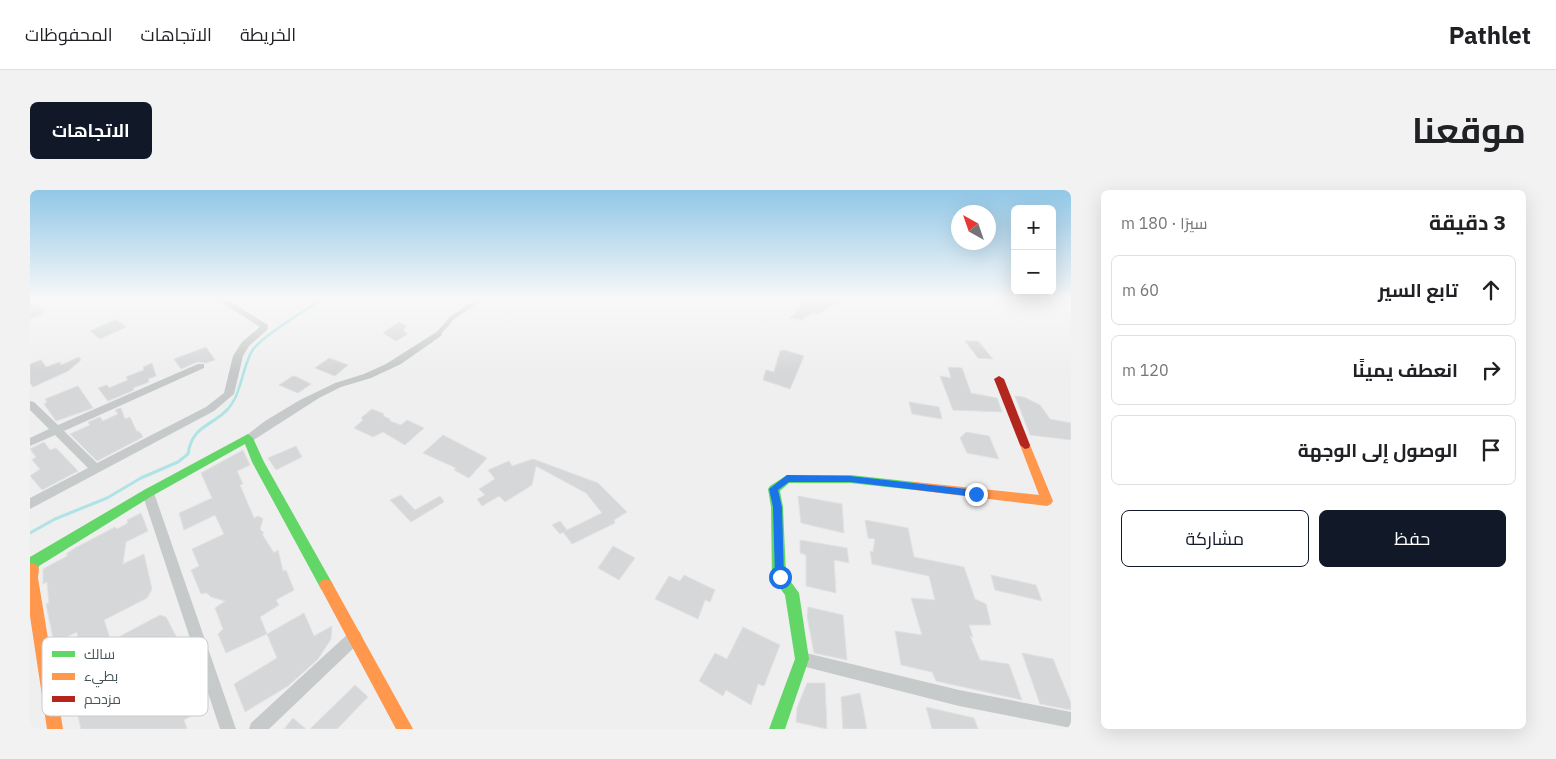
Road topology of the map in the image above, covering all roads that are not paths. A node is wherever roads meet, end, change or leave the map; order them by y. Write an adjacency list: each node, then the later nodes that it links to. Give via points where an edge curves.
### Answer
1 (261, 323): 10 (street, via 264,328 245,344 238,356 230,394 210,408)
2 (447, 323): 3 (lane)
3 (438, 334): 8 (street, via 400,360 372,374 338,385)
4 (201, 366): 7 (street)
5 (999, 380): 16 (street, via 1047,501 850,479 787,479 774,489 780,577 792,593)
6 (30, 404): 7 (street)
7 (56, 429): 9 (street); 10 (street)
8 (248, 438): 11 (street); 14 (street, via 258,462)
9 (30, 442)
10 (95, 468): 12 (street)
11 (148, 493): 13 (street); 15 (street, via 32,563 31,578)
12 (30, 504)
13 (197, 637)
14 (355, 638): 22 (street); 23 (street)
15 (42, 647)
16 (802, 659): 19 (street, via 959,698); 24 (street)
17 (208, 670): 21 (street)
18 (53, 716): 20 (street)
19 (1071, 720)
20 (55, 729)
21 (228, 729)
22 (257, 729)
23 (405, 729)
24 (777, 729)

